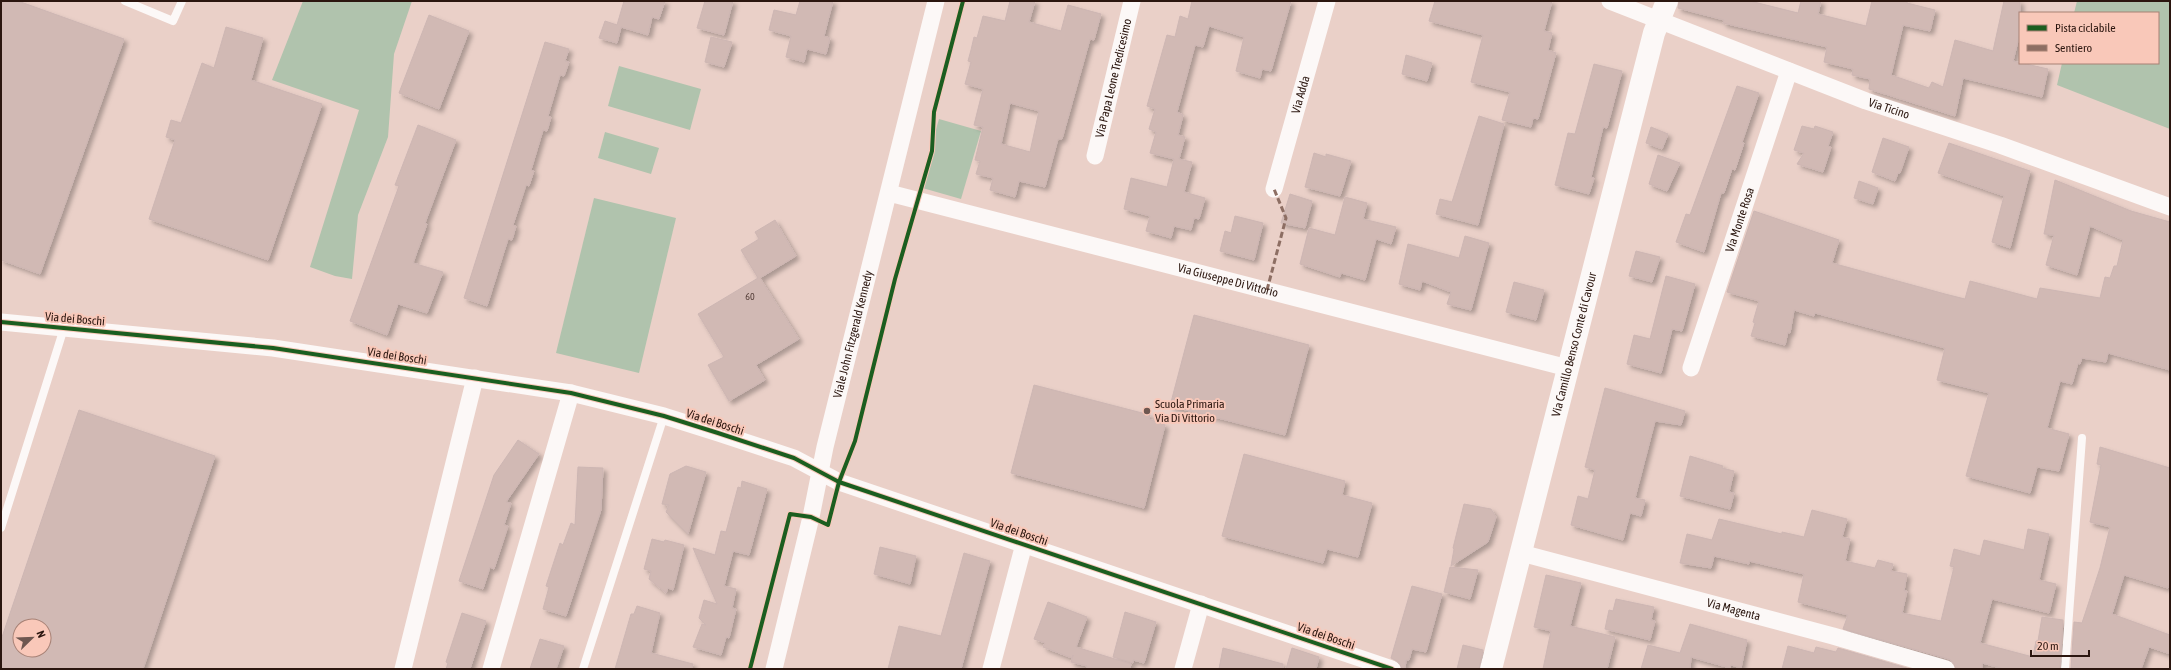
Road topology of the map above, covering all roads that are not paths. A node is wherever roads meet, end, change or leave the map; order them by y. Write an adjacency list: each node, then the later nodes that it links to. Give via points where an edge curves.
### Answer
1 (125, 1): 2 (lane, via 173,21)
2 (182, 1)
3 (936, 1): 12 (street, Viale John Fitzgerald Kennedy)
4 (1132, 1): 10 (street, Via Papa Leone Tredicesimo)
5 (1327, 1): 11 (street, Via Adda)
6 (1610, 1): 8 (street, Via Ticino)
7 (1667, 1): 8 (street, Via Camillo Benso Conte di Cavour)
8 (1659, 21): 9 (street, Via Ticino); 16 (street, Via Camillo Benso Conte di Cavour)
9 (1789, 71): 13 (street, Via Ticino, via 1866,101 2000,145); 17 (street, Via Monte Rosa)
10 (1095, 156)
11 (1274, 189)
12 (889, 193): 16 (street, Via Giuseppe Di Vittorio); 22 (street, Viale John Fitzgerald Kennedy)
13 (2170, 208)
14 (1, 322): 15 (street, Via dei Boschi)
15 (64, 328): 18 (street, Via dei Boschi, via 273,348); 23 (lane)
16 (1568, 368): 25 (street, Via Camillo Benso Conte di Cavour)
17 (1691, 368)
18 (475, 378): 19 (street, Via dei Boschi); 27 (street)
19 (571, 394): 20 (street, Via dei Boschi); 28 (street)
20 (664, 416): 22 (street, Via dei Boschi, via 794,458); 29 (lane)
21 (2082, 438): 36 (lane)
22 (820, 472): 24 (street, Via dei Boschi, via 840,482); 30 (street, Viale John Fitzgerald Kennedy)
23 (1, 528)
24 (1024, 544): 26 (street, Via dei Boschi); 31 (street)
25 (1521, 553): 34 (street, Via Camillo Benso Conte di Cavour); 35 (street, Via Magenta, via 1834,636)
26 (1200, 604): 32 (street); 33 (street, Via dei Boschi)
27 (403, 669)
28 (491, 669)
29 (583, 669)
30 (774, 669)
31 (991, 669)
32 (1182, 669)
33 (1392, 669)
34 (1491, 669)
35 (1946, 669)
36 (2065, 669)

